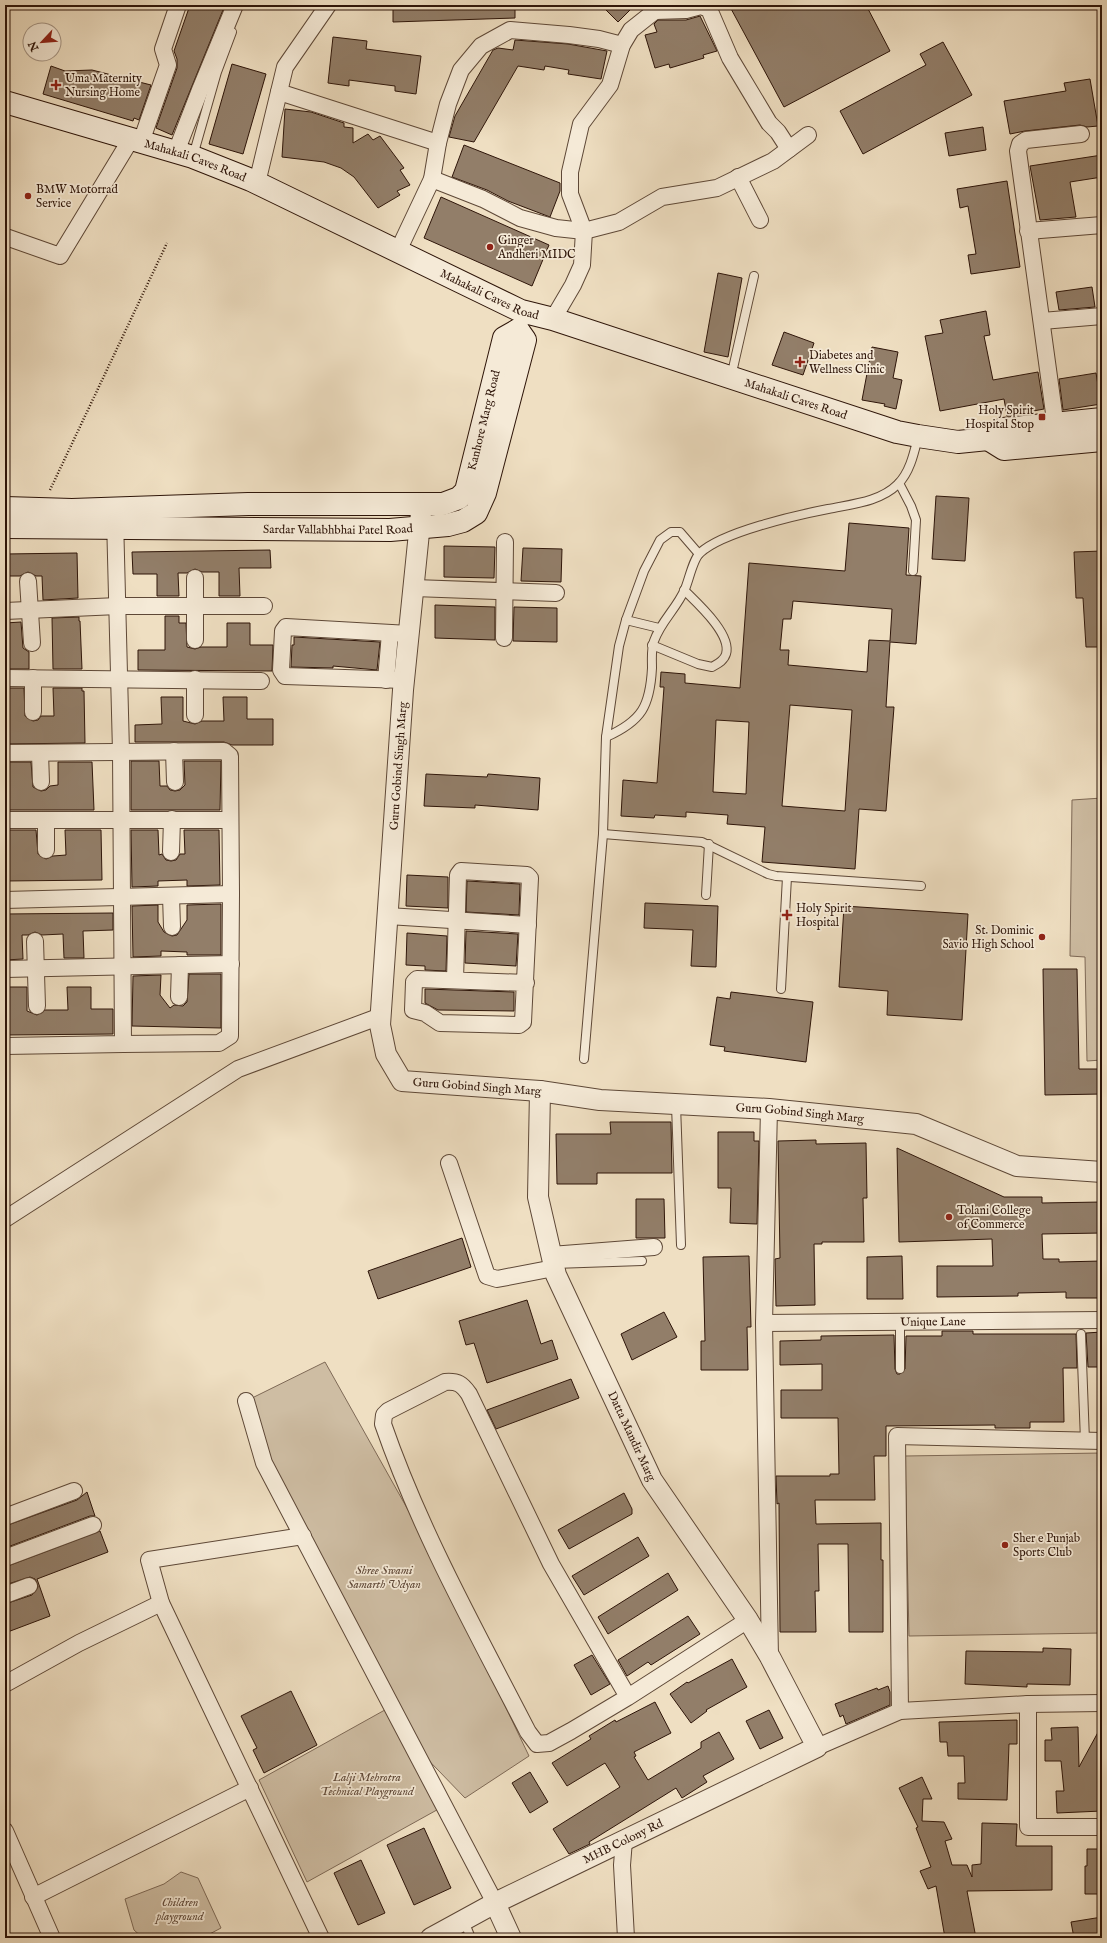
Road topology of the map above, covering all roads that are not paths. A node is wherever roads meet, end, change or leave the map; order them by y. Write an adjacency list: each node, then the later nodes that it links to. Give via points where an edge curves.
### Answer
1 (178, 5): 11 (street, via 163,49 168,66)
2 (235, 5): 14 (street, via 200,90)
3 (243, 5): 14 (lane)
4 (328, 5): 7 (street, via 285,66)
5 (658, 8): 6 (street, via 631,30); 13 (street, via 686,10 701,6 709,9 730,58 769,123)
6 (622, 45): 12 (street, via 599,39 510,30 482,46 461,70 448,104); 20 (street, via 610,85 580,124 570,172 570,194)
7 (279, 92): 12 (street); 17 (street)
8 (5, 102): 11 (main road, Mahakali Caves Road)
9 (1081, 134): 21 (street, via 1026,140 1020,144 1018,151)
10 (808, 135): 13 (street)
11 (136, 141): 14 (main road, Mahakali Caves Road); 22 (street, via 60,256)
12 (438, 143): 16 (street)
13 (789, 149): 15 (street, via 772,161)
14 (185, 155): 17 (main road, Mahakali Caves Road)
15 (738, 178): 18 (street); 20 (street, via 717,188 662,197 619,222)
16 (432, 180): 20 (street, via 483,199 520,218 556,228); 23 (street)
17 (257, 183): 23 (main road, Mahakali Caves Road)
18 (760, 220)
19 (1102, 225): 21 (street)
20 (584, 231): 26 (street, via 582,265)
21 (1028, 231): 28 (street)
22 (6, 237)
23 (398, 251): 27 (main road, Mahakali Caves Road)
24 (754, 276): 29 (lane)
25 (1102, 316): 28 (street)
26 (553, 319): 27 (main road, Mahakali Caves Road); 29 (main road, Mahakali Caves Road)
27 (520, 320): 35 (main road, Kanhore Marg Road, via 504,338 466,491 459,498 443,504); 39 (main road, Sardar Vallabhbhai Patel Road, via 525,340 484,493 476,513 463,521 448,525)
28 (1042, 321): 31 (street)
29 (731, 378): 32 (main road, Mahakali Caves Road, via 897,432)
30 (1102, 419): 31 (main road, Mahakali Caves Road)
31 (1057, 434): 32 (main road, Mahakali Caves Road, via 1004,449 988,439 958,442); 33 (main road, Mahakali Caves Road)
32 (918, 436): 34 (lane, via 913,456)
33 (1102, 440)
34 (899, 483): 41 (lane, via 873,500 820,510 748,530 716,541); 42 (lane, via 916,520)
35 (421, 504): 37 (main road, Sardar Vallabhbhai Patel Road, via 248,504); 39 (street, Guru Gobind Singh Marg)
36 (5, 508): 37 (main road, Sardar Vallabhbhai Patel Road, via 41,509)
37 (115, 519): 38 (main road, Sardar Vallabhbhai Patel Road); 39 (main road, Sardar Vallabhbhai Patel Road, via 358,531); 49 (street)
38 (5, 527)
39 (419, 528): 45 (street, Guru Gobind Singh Marg)
40 (505, 542): 47 (street)
41 (699, 554): 46 (lane); 54 (lane, via 680,532 671,532 660,540 644,571)
42 (913, 571)
43 (195, 578): 51 (street)
44 (28, 581): 52 (street)
45 (414, 588): 47 (street); 56 (street, Guru Gobind Singh Marg)
46 (684, 590): 55 (lane); 60 (lane, via 710,616 724,642 726,654 712,667 698,664)
47 (504, 591): 48 (street); 57 (street)
48 (556, 592)
49 (118, 606): 51 (street); 52 (street); 63 (street)
50 (264, 606): 51 (street)
51 (195, 607): 58 (street)
52 (30, 610): 53 (street); 59 (street)
53 (5, 611)
54 (626, 620): 55 (lane); 69 (lane, via 619,646)
55 (659, 628): 60 (lane)
56 (399, 634): 66 (street, Guru Gobind Singh Marg); 66 (street, via 286,627 283,631 281,670 285,676)
57 (504, 638)
58 (195, 640)
59 (32, 643)
60 (652, 645): 69 (lane, via 651,688 648,702 642,713 625,729)
61 (5, 678): 62 (street)
62 (33, 678): 63 (street); 67 (street)
63 (120, 678): 64 (street); 71 (street)
64 (195, 679): 65 (street); 68 (street)
65 (260, 680)
66 (395, 680): 92 (street, Guru Gobind Singh Marg)
67 (33, 712)
68 (195, 715)
69 (606, 737): 81 (lane)
70 (174, 751): 71 (street); 75 (street); 80 (street, via 228,753)
71 (121, 752): 73 (street); 78 (street)
72 (5, 753): 73 (street)
73 (40, 753): 74 (street)
74 (41, 782)
75 (175, 782)
76 (5, 820): 77 (street)
77 (46, 820): 78 (street); 83 (street)
78 (121, 820): 79 (street); 90 (street)
79 (172, 820): 80 (street); 84 (street)
80 (230, 820): 87 (street)
81 (603, 834): 82 (lane); 110 (lane)
82 (709, 844): 85 (lane, via 768,874); 88 (lane)
83 (46, 850)
84 (171, 852)
85 (787, 877): 86 (lane); 104 (lane)
86 (921, 886)
87 (231, 894): 89 (street); 97 (street)
88 (706, 895)
89 (171, 896): 90 (street); 95 (street)
90 (122, 898): 91 (street); 99 (street)
91 (5, 900)
92 (388, 916): 93 (street); 107 (street, Guru Gobind Singh Marg)
93 (456, 920): 94 (street); 94 (street, via 459,872 527,875 530,878); 102 (street)
94 (528, 925): 103 (street)
95 (172, 927)
96 (35, 941): 100 (street)
97 (231, 964): 98 (street); 108 (street, via 231,1032 226,1039 219,1043)
98 (180, 965): 99 (street); 105 (street)
99 (121, 966): 100 (street); 108 (street)
100 (36, 968): 101 (street); 106 (street)
101 (5, 969)
102 (455, 980): 103 (street); 103 (street, via 416,979 413,1010 425,1013 440,1023 521,1025 524,1021)
103 (526, 983)
104 (781, 989)
105 (179, 997)
106 (37, 1006)
107 (381, 1016): 111 (street, Guru Gobind Singh Marg, via 380,1025 386,1054 402,1081); 116 (street, via 238,1069)
108 (123, 1044): 109 (street)
109 (5, 1046)
110 (584, 1059)
111 (540, 1091): 112 (street, Guru Gobind Singh Marg, via 600,1100); 120 (street, Datta Mandir Marg, via 538,1197)
112 (676, 1104): 113 (street, Guru Gobind Singh Marg); 117 (lane)
113 (769, 1109): 115 (street, Guru Gobind Singh Marg, via 916,1124 1017,1166); 123 (street)
114 (449, 1164): 120 (street, via 487,1276 497,1279)
115 (1102, 1172)
116 (5, 1219)
117 (681, 1245)
118 (654, 1247): 120 (street)
119 (642, 1261): 120 (lane)
120 (553, 1263): 137 (street, Datta Mandir Marg, via 652,1480)
121 (1102, 1320): 122 (street, Unique Lane)
122 (900, 1322): 123 (street, Unique Lane); 125 (lane)
123 (764, 1323): 138 (street)
124 (1081, 1334): 127 (lane)
125 (900, 1369)
126 (246, 1401): 132 (street, via 264,1463)
127 (1085, 1441): 128 (street); 143 (street, via 897,1436)
128 (1102, 1441)
129 (74, 1491): 130 (street)
130 (5, 1517)
131 (93, 1525): 133 (street)
132 (303, 1536): 136 (street, via 150,1560); 150 (street)
133 (5, 1558)
134 (29, 1586): 135 (street)
135 (5, 1595)
136 (161, 1603): 139 (street, via 79,1643); 145 (street)
137 (748, 1620): 138 (street, Datta Mandir Marg); 140 (street)
138 (770, 1657): 144 (street, Datta Mandir Marg)
139 (5, 1684)
140 (628, 1697): 140 (street, via 549,1743 542,1745 533,1740 411,1497 383,1424 384,1415 388,1411 445,1382 455,1381 462,1384 551,1564)
141 (1102, 1702): 142 (street)
142 (1028, 1704): 143 (street); 146 (street, via 1028,1827)
143 (900, 1711): 144 (street)
144 (817, 1747): 148 (street, MHB Colony Rd)
145 (250, 1788): 149 (street); 153 (street)
146 (1102, 1827)
147 (5, 1831): 149 (street)
148 (624, 1840): 150 (street, MHB Colony Rd); 157 (street, via 622,1865)
149 (33, 1897): 152 (street)
150 (495, 1903): 151 (street, MHB Colony Rd); 156 (street)
151 (463, 1920): 154 (street, MHB Colony Rd); 155 (lane)
152 (52, 1938)
153 (321, 1938)
154 (431, 1938)
155 (472, 1938)
156 (511, 1938)
157 (626, 1938)

